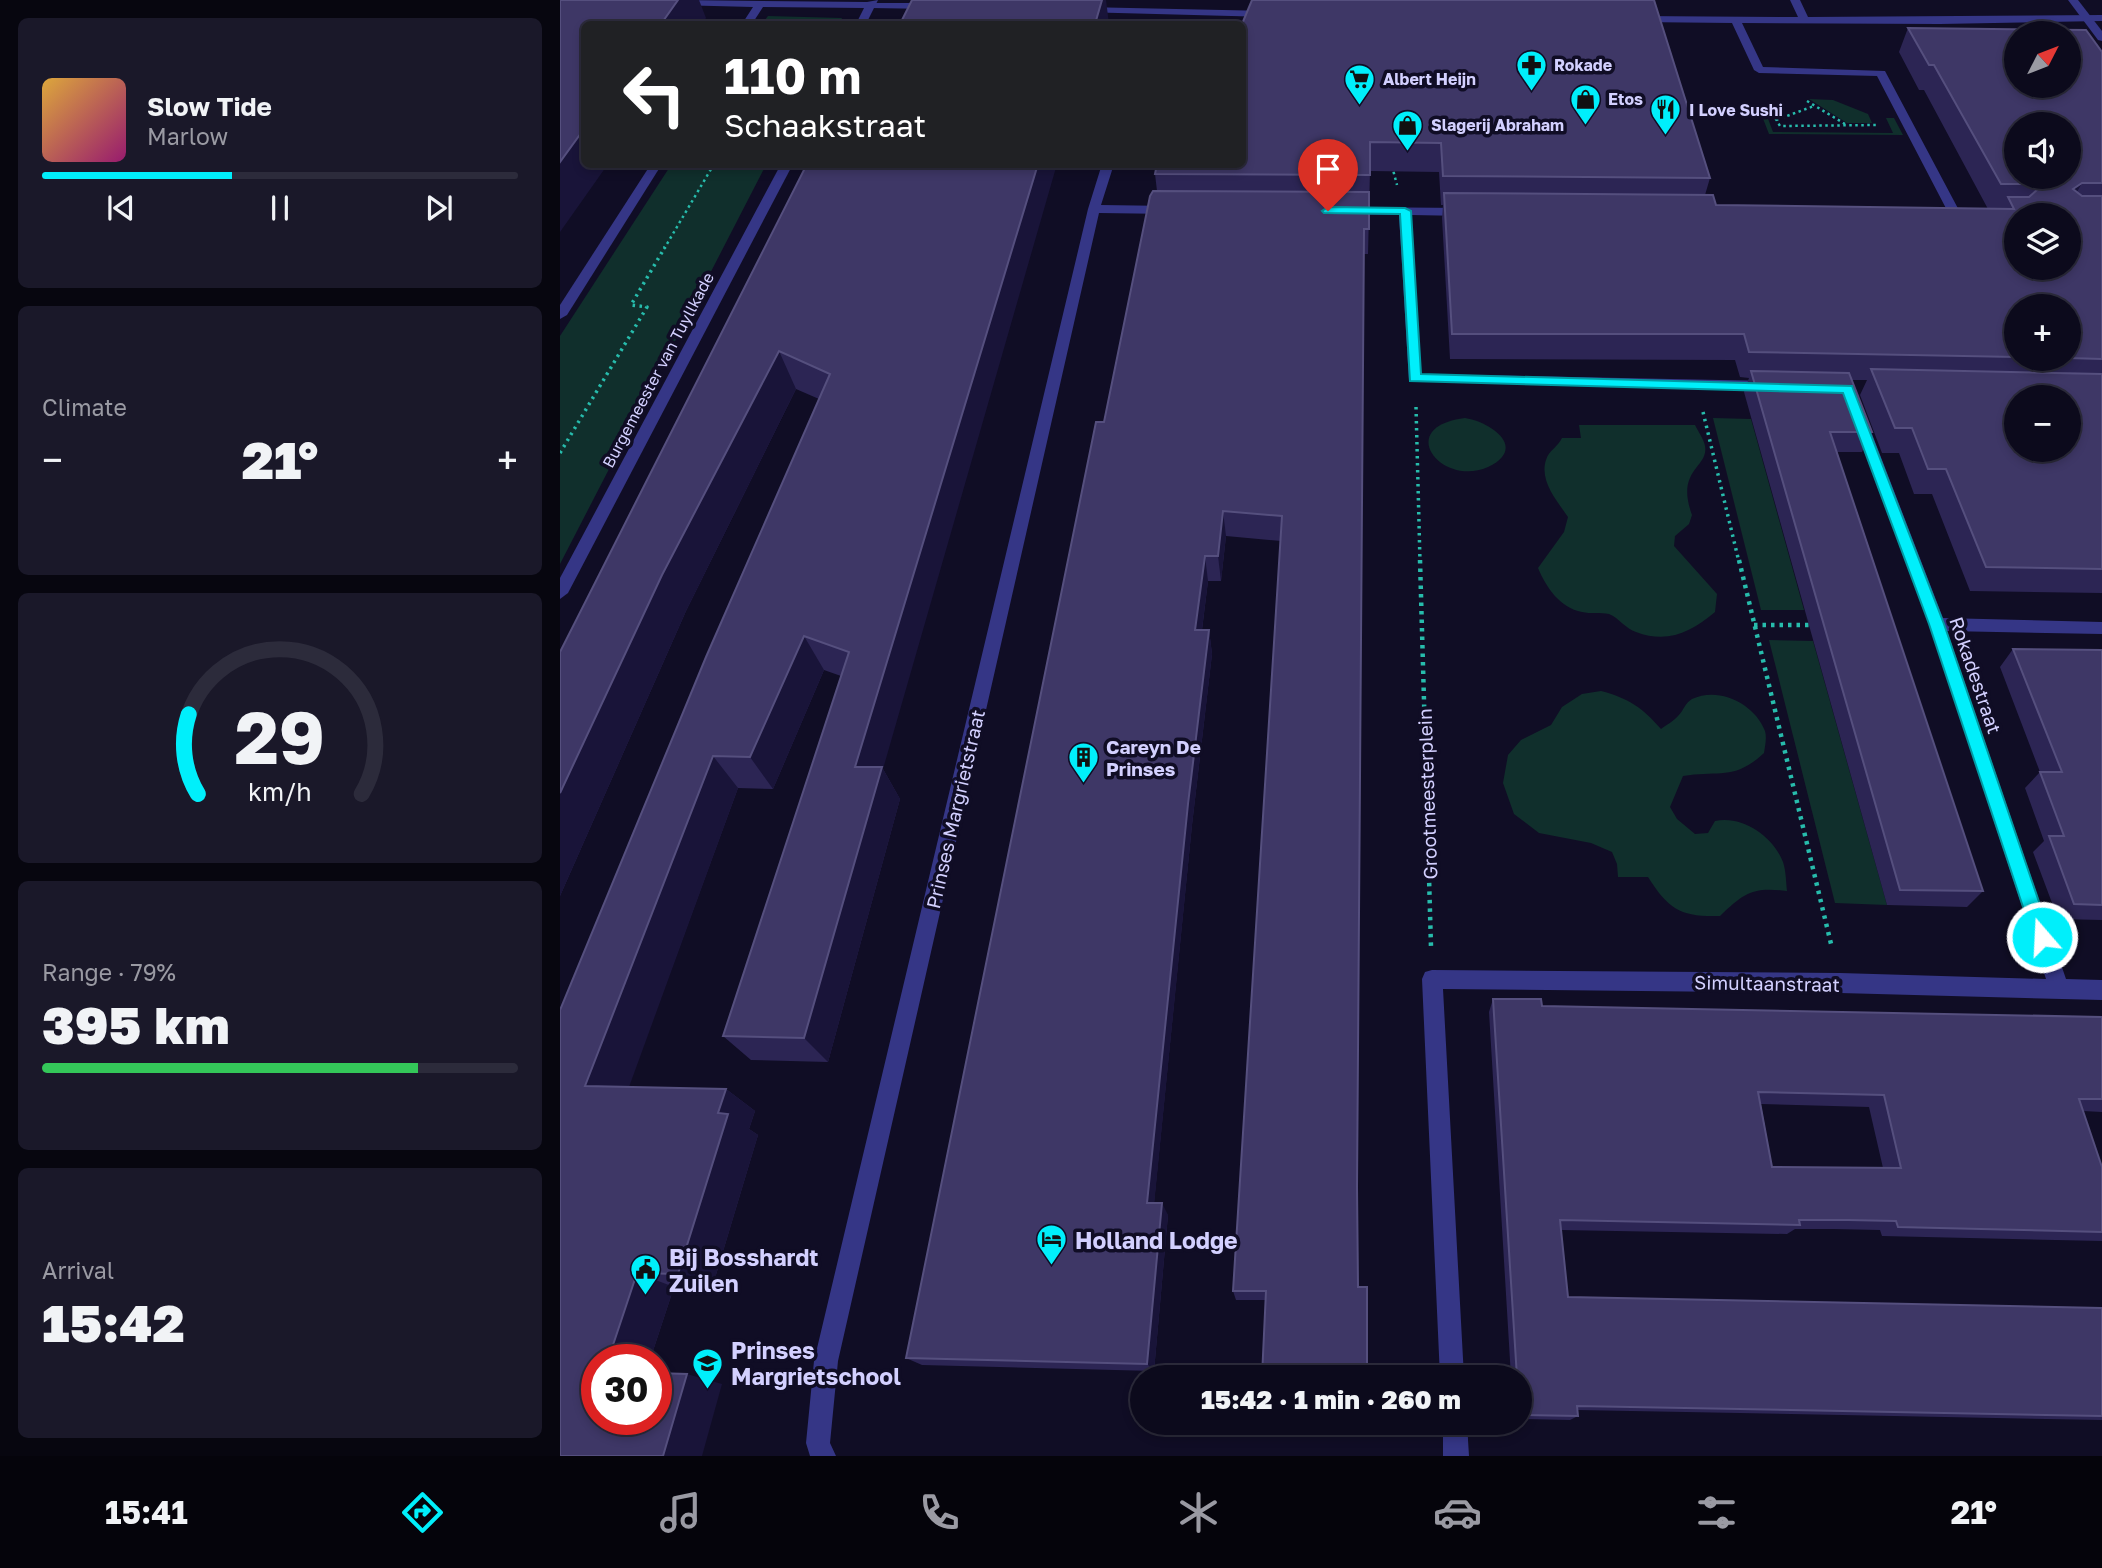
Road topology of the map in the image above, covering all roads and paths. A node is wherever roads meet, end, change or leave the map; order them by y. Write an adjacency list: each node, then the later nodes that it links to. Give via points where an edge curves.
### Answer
1 (1158, 0): 9 (street)
2 (1795, 0): 14 (street)
3 (2073, 0): 15 (street)
4 (671, 2): 5 (street)
5 (760, 2): 6 (street); 16 (street)
6 (872, 2): 7 (street); 17 (street)
7 (951, 7)
8 (1073, 10): 9 (street)
9 (1154, 12): 10 (street); 18 (street)
10 (1279, 14)
11 (1628, 18): 13 (street)
12 (2102, 18): 15 (street)
13 (1736, 20): 14 (street); 22 (street, via 1759,70 1881,73)
14 (1804, 20): 15 (street)
15 (2088, 20): 19 (street)
16 (749, 21)
17 (862, 21)
18 (1151, 21)
19 (2102, 38)
20 (1801, 96): 21 (path)
21 (1815, 106): 24 (path); 25 (path)
22 (1900, 108): 25 (path, via 1871,109 1877,125); 35 (street, via 1962,216)
23 (1674, 109): 24 (path, via 1770,109)
24 (1776, 120): 25 (path, via 1780,126)
25 (1847, 125)
26 (654, 168): 36 (street)
27 (711, 168): 41 (path, via 631,305 647,307)
28 (785, 168): 42 (street, Burgemeester van Tuyllkade)
29 (1107, 168): 30 (street, Prinses Margrietstraat)
30 (1094, 209): 31 (street); 53 (street, Prinses Margrietstraat, via 826,1361 818,1443)
31 (1189, 210)
32 (1338, 211): 33 (street)
33 (1405, 211): 34 (street); 37 (street)
34 (1474, 212)
35 (1942, 216)
36 (560, 315)
37 (1415, 378): 38 (street); 47 (path, Grootmeesterplein)
38 (1697, 384): 39 (street); 44 (path)
39 (1779, 387)
40 (1853, 402): 43 (street, Rokadestraat)
41 (560, 453)
42 (560, 593)
43 (1937, 624): 46 (street); 49 (street, Rokadestraat)
44 (1754, 625): 45 (path); 48 (path)
45 (1818, 625)
46 (2102, 628)
47 (1432, 979): 48 (street, Simultaanstraat); 51 (street)
48 (1840, 983): 49 (street, Simultaanstraat)
49 (2059, 989): 50 (street, Simultaanstraat)
50 (2102, 990)
51 (1451, 1365)
52 (1455, 1435): 54 (street)
53 (823, 1456)
54 (1456, 1456)

